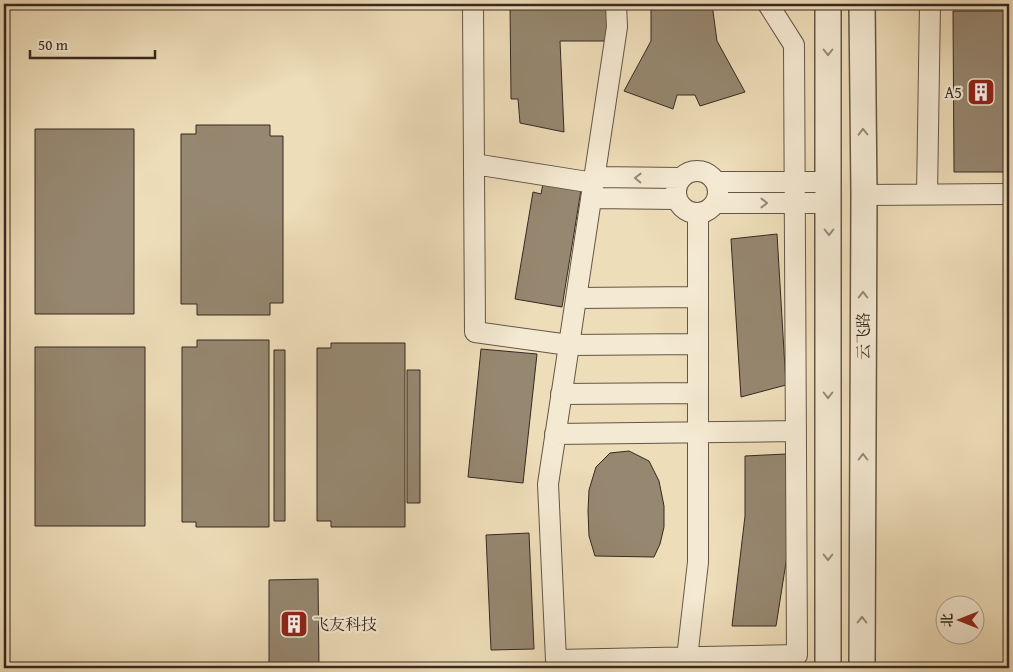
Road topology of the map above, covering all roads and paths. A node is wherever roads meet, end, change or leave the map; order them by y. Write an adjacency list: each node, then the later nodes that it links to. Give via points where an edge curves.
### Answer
1 (473, 4): 7 (street)
2 (616, 4): 11 (street, via 617,27)
3 (768, 4): 10 (street, via 794,44)
4 (828, 4): 12 (street, one-way to 12)
5 (862, 4): 13 (street, 云飞路, one-way to 5)
6 (930, 4): 14 (street)
7 (474, 164): 11 (street); 22 (street, via 475,332)
8 (681, 178): 9 (street, via 700,171 706,172); 11 (street, one-way to 11); 16 (street)
9 (716, 182): 10 (street); 18 (street, via 718,196)
10 (796, 182): 12 (street); 17 (street)
11 (594, 186): 16 (street); 20 (street)
12 (829, 192): 17 (street); 29 (street, one-way to 29)
13 (864, 194): 14 (street); 30 (street, 云飞路, one-way to 13)
14 (927, 194): 15 (street)
15 (1009, 194)
16 (677, 198): 18 (street, via 685,210)
17 (795, 203): 18 (street, one-way to 17); 25 (street)
18 (707, 208): 19 (street)
19 (698, 297): 20 (street); 21 (street)
20 (576, 298): 22 (street)
21 (698, 344): 22 (street); 23 (street)
22 (569, 345): 24 (street)
23 (698, 393): 24 (street); 26 (street)
24 (561, 394): 27 (street)
25 (796, 431): 26 (street); 28 (street, via 797,655)
26 (698, 433): 27 (street); 28 (street, via 698,562)
27 (555, 434): 28 (street, via 548,484 556,660)
28 (687, 658)
29 (828, 668)
30 (862, 668)

